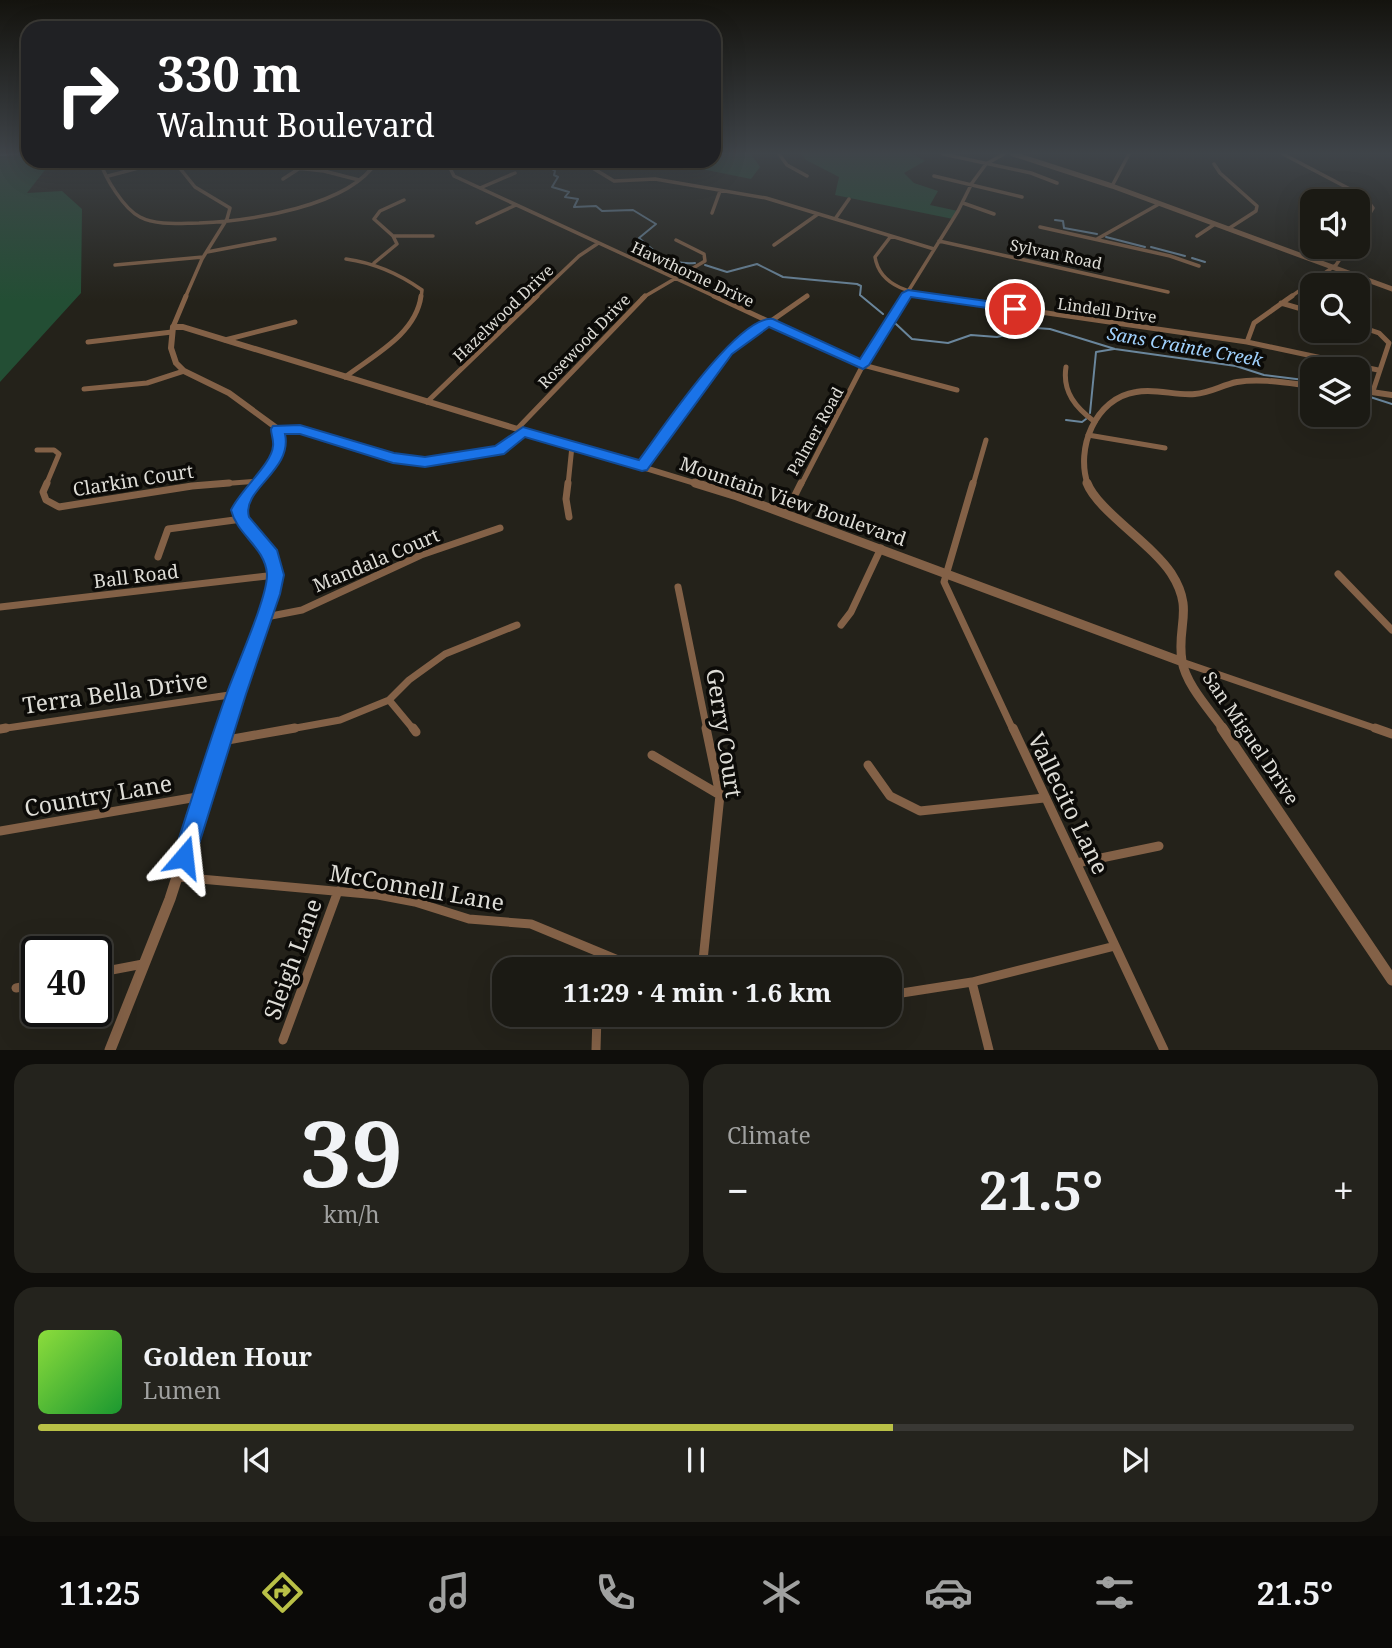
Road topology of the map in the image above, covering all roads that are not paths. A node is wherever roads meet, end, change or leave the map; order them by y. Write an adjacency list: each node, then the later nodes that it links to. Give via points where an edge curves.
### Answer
1 (127, 203): 16 (street, via 141,218 160,223)
2 (222, 203): 16 (street, via 230,208)
3 (309, 203): 16 (street, via 287,213)
4 (397, 203): 22 (street, via 374,219)
5 (512, 203): 12 (street, Hawthorne Drive)
6 (716, 203): 13 (street)
7 (782, 203): 14 (street)
8 (846, 203): 17 (street)
9 (963, 203): 15 (street); 29 (street, Palmer Road)
10 (1254, 203): 21 (street, via 1256,211)
11 (1159, 204): 19 (street); 27 (street)
12 (516, 205): 18 (street); 30 (street, Hawthorne Drive)
13 (712, 213)
14 (818, 214): 17 (street); 31 (street)
15 (993, 214)
16 (228, 219): 33 (street)
17 (835, 219): 24 (street)
18 (477, 223)
19 (1215, 224): 21 (street); 25 (street)
20 (1040, 227): 27 (street)
21 (1228, 229): 39 (street)
22 (393, 236): 23 (street); 36 (street, via 397,244)
23 (433, 236)
24 (891, 236): 32 (street); 43 (street, via 875,256 876,262)
25 (1196, 236)
26 (275, 239): 33 (street)
27 (1097, 239): 38 (street)
28 (676, 240): 40 (street, Rosewood Drive, via 706,257)
29 (939, 241): 32 (street, Palmer Road); 42 (street, Sylvan Road)
30 (597, 244): 40 (street, Hawthorne Drive); 65 (street, Hazelwood Drive)
31 (774, 245)
32 (934, 249): 43 (street, Palmer Road)
33 (205, 255): 37 (street); 49 (street)
34 (346, 259): 36 (street)
35 (1338, 259): 39 (street)
36 (374, 263): 58 (street, via 422,290 419,312 411,326)
37 (115, 265)
38 (1199, 266)
39 (1332, 267): 41 (street); 45 (street)
40 (676, 278): 48 (street, Hawthorne Drive); 68 (street, Rosewood Drive, via 642,298)
41 (1392, 289)
42 (1168, 292)
43 (908, 293): 53 (street, Lindell Drive); 54 (street, Palmer Road)
44 (807, 296): 48 (street)
45 (1282, 303): 46 (street); 53 (street, via 1254,323)
46 (1300, 308)
47 (295, 322): 51 (street)
48 (768, 322): 54 (street, Hawthorne Drive); 74 (street, via 728,351)
49 (173, 329): 51 (street, Mountain View Boulevard, via 183,327); 52 (street); 57 (street, via 170,348)
50 (1370, 330): 56 (street, via 1389,343)
51 (225, 340): 58 (street, Mountain View Boulevard)
52 (88, 342)
53 (1247, 342): 56 (street, Lindell Drive)
54 (863, 365): 61 (street, Hawthorne Drive); 76 (street, Palmer Road)
55 (1066, 367): 66 (street, via 1069,396)
56 (1378, 370): 63 (street)
57 (184, 371): 60 (street, via 147,383); 67 (street, via 229,393)
58 (345, 377): 65 (street, Mountain View Boulevard)
59 (1300, 385): 66 (street, San Miguel Drive, via 1253,381 1195,395 1136,392 1113,403)
60 (84, 389)
61 (957, 390)
62 (1370, 391): 63 (street)
63 (1373, 391): 64 (street)
64 (1392, 395)
65 (427, 402): 68 (street, Mountain View Boulevard)
66 (1095, 422): 69 (street, San Miguel Drive)
67 (278, 429): 68 (street, Rosewood Drive, via 300,429 393,458 425,462 499,450); 75 (street, via 281,445 277,457)
68 (520, 430): 71 (street, Mountain View Boulevard)
69 (1088, 435): 72 (street); 91 (street, San Miguel Drive, via 1085,475 1090,490 1157,554 1182,594 1187,617)
70 (986, 440): 82 (street)
71 (572, 446): 74 (street, Mountain View Boulevard); 77 (street, via 566,499)
72 (1165, 447)
73 (37, 450): 75 (street, Clarkin Court, via 59,454 43,492 46,500 59,507 192,486)
74 (642, 466): 76 (street, Mountain View Boulevard)
75 (258, 481): 78 (street, via 240,505)
76 (786, 513): 80 (street, Mountain View Boulevard)
77 (569, 517)
78 (242, 519): 81 (street, via 168,529); 84 (street, via 271,555)
79 (500, 528): 87 (street, Mandala Court, via 417,557 302,610)
80 (881, 548): 82 (street, Mountain View Boulevard); 89 (street)
81 (158, 557)
82 (947, 573): 91 (street, Mountain View Boulevard); 102 (street, Vallecito Lane, via 944,582)
83 (1338, 574): 90 (street)
84 (276, 575): 86 (street, Ball Road); 87 (street)
85 (678, 587): 100 (street, Gerry Court)
86 (0, 607)
87 (264, 618): 92 (street)
88 (517, 625): 93 (street, via 445,654)
89 (841, 625)
90 (1392, 630)
91 (1180, 661): 96 (street, Mountain View Boulevard); 114 (street, San Miguel Drive)
92 (236, 694): 94 (street, Terra Bella Drive); 97 (street)
93 (388, 700): 95 (street); 97 (street, via 340,720)
94 (0, 729)
95 (416, 732)
96 (1392, 734)
97 (222, 741): 101 (street)
98 (652, 755): 100 (street)
99 (868, 765): 102 (street, via 890,796 920,811)
100 (720, 795): 111 (street, Gerry Court)
101 (203, 796): 103 (street, Country Lane); 106 (street)
102 (1044, 798): 105 (street, Vallecito Lane)
103 (0, 831)
104 (1158, 846): 105 (street)
105 (1077, 863): 108 (street, Vallecito Lane)
106 (178, 877): 107 (street, McConnell Lane); 112 (street)
107 (338, 891): 109 (street, McConnell Lane, via 415,902 469,919 531,924); 120 (street, Sleigh Lane)
108 (1115, 946): 115 (street); 124 (street, Vallecito Lane)
109 (598, 954): 110 (street, McConnell Lane)
110 (606, 957)
111 (703, 957)
112 (143, 964): 113 (street); 121 (street)
113 (112, 970)
114 (1392, 980)
115 (972, 982): 118 (street); 123 (street)
116 (21, 987): 117 (street)
117 (16, 988)
118 (902, 993)
119 (597, 1027): 122 (street)
120 (283, 1040)
121 (110, 1049)
122 (596, 1049)
123 (989, 1049)
124 (1164, 1049)

